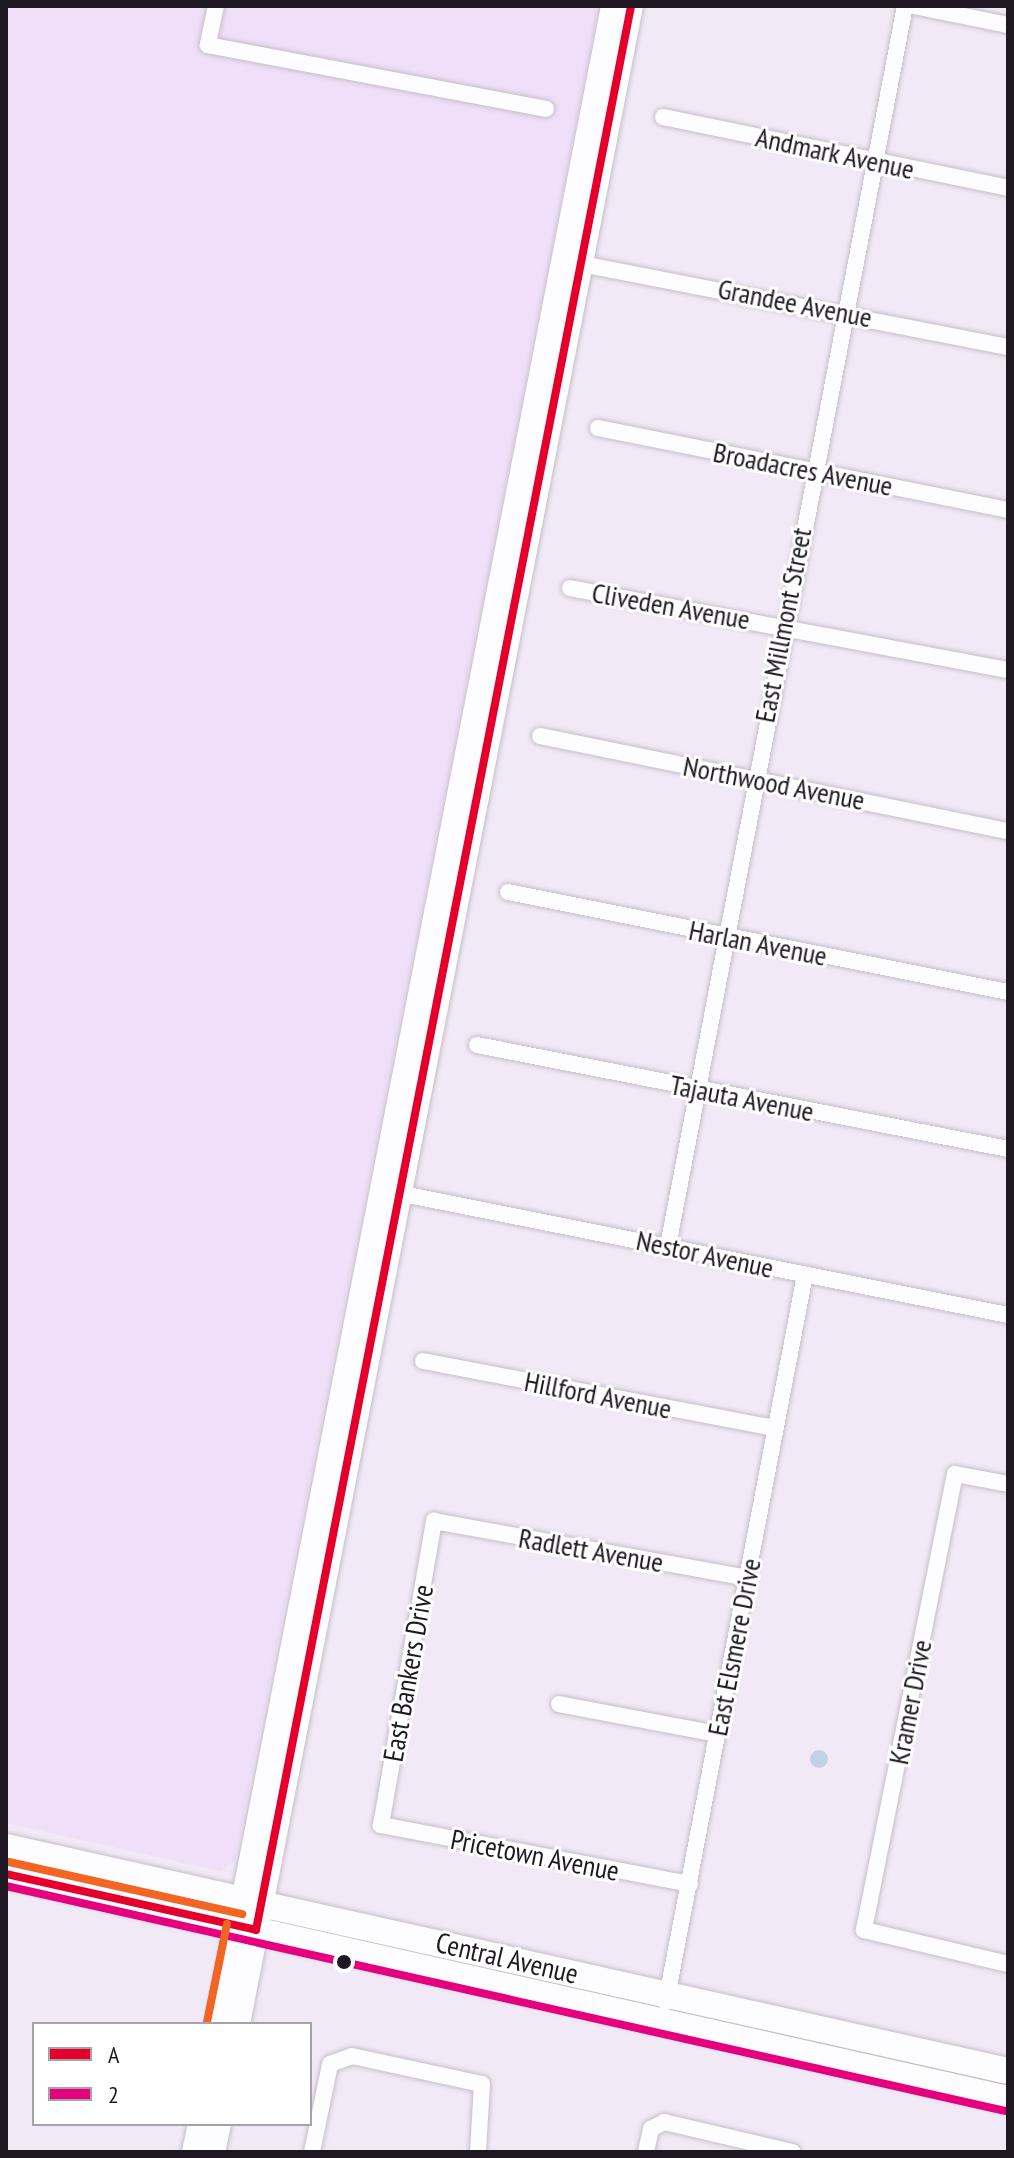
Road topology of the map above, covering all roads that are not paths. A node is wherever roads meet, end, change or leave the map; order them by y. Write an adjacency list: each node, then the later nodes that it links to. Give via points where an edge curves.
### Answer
1 (216, 6): 7 (street, via 208,45)
2 (613, 6): 11 (street)
3 (631, 6): 11 (street)
4 (905, 6): 9 (street, East Millmont Street)
5 (914, 6): 6 (street)
6 (1008, 25)
7 (546, 109)
8 (663, 117): 9 (street, Andmark Avenue)
9 (874, 161): 10 (street, Andmark Avenue); 12 (street, East Millmont Street)
10 (1008, 188)
11 (572, 262): 12 (street, Grandee Avenue); 29 (street)
12 (843, 312): 13 (street, Grandee Avenue); 15 (street, East Millmont Street)
13 (1008, 347)
14 (598, 428): 15 (street, Broadacres Avenue)
15 (813, 472): 16 (street, Broadacres Avenue); 18 (street, East Millmont Street)
16 (1008, 510)
17 (570, 588): 18 (street, Cliveden Avenue)
18 (782, 625): 19 (street, Cliveden Avenue); 21 (street, East Millmont Street)
19 (1008, 670)
20 (540, 736): 21 (street, Northwood Avenue)
21 (754, 779): 22 (street, Northwood Avenue); 24 (street, East Millmont Street)
22 (1008, 831)
23 (508, 892): 24 (street, Harlan Avenue)
24 (723, 937): 25 (street, Harlan Avenue); 27 (street, East Millmont Street)
25 (1008, 992)
26 (477, 1045): 27 (street, Tajauta Avenue)
27 (697, 1089): 28 (street, Tajauta Avenue); 30 (street, East Millmont Street)
28 (1008, 1149)
29 (392, 1192): 30 (street, Nestor Avenue); 44 (street)
30 (668, 1246): 31 (street, Nestor Avenue)
31 (805, 1275): 32 (street, Nestor Avenue); 34 (street, East Elsmere Drive)
32 (1008, 1315)
33 (423, 1361): 34 (street, Hillford Avenue)
34 (774, 1428): 37 (street, East Elsmere Drive)
35 (1008, 1484): 46 (street, Kramer Drive, via 955,1474 864,1930)
36 (434, 1521): 37 (street, Radlett Avenue); 40 (street, East Bankers Drive)
37 (748, 1578): 39 (street, East Elsmere Drive)
38 (559, 1704): 39 (street)
39 (718, 1734): 43 (street, East Elsmere Drive)
40 (381, 1825): 43 (street, Pricetown Avenue)
41 (6, 1847): 44 (main road, Central Avenue)
42 (6, 1874): 45 (main road, Central Avenue)
43 (690, 1884): 47 (street, East Elsmere Drive)
44 (253, 1902): 45 (street); 47 (main road, Central Avenue)
45 (248, 1928): 47 (main road, Central Avenue); 48 (street); 49 (street)
46 (1008, 1964)
47 (665, 2007): 50 (main road, Central Avenue); 51 (main road, Central Avenue)
48 (220, 2022)
49 (238, 2022)
50 (1008, 2071)
51 (1008, 2099)
52 (200, 2126): 54 (street)
53 (219, 2126): 55 (street)
54 (194, 2152)
55 (213, 2152)
56 (312, 2152): 57 (street, via 330,2064 352,2056 482,2084)
57 (478, 2152)
58 (646, 2152): 59 (street, via 651,2129 664,2122)
59 (793, 2152)

